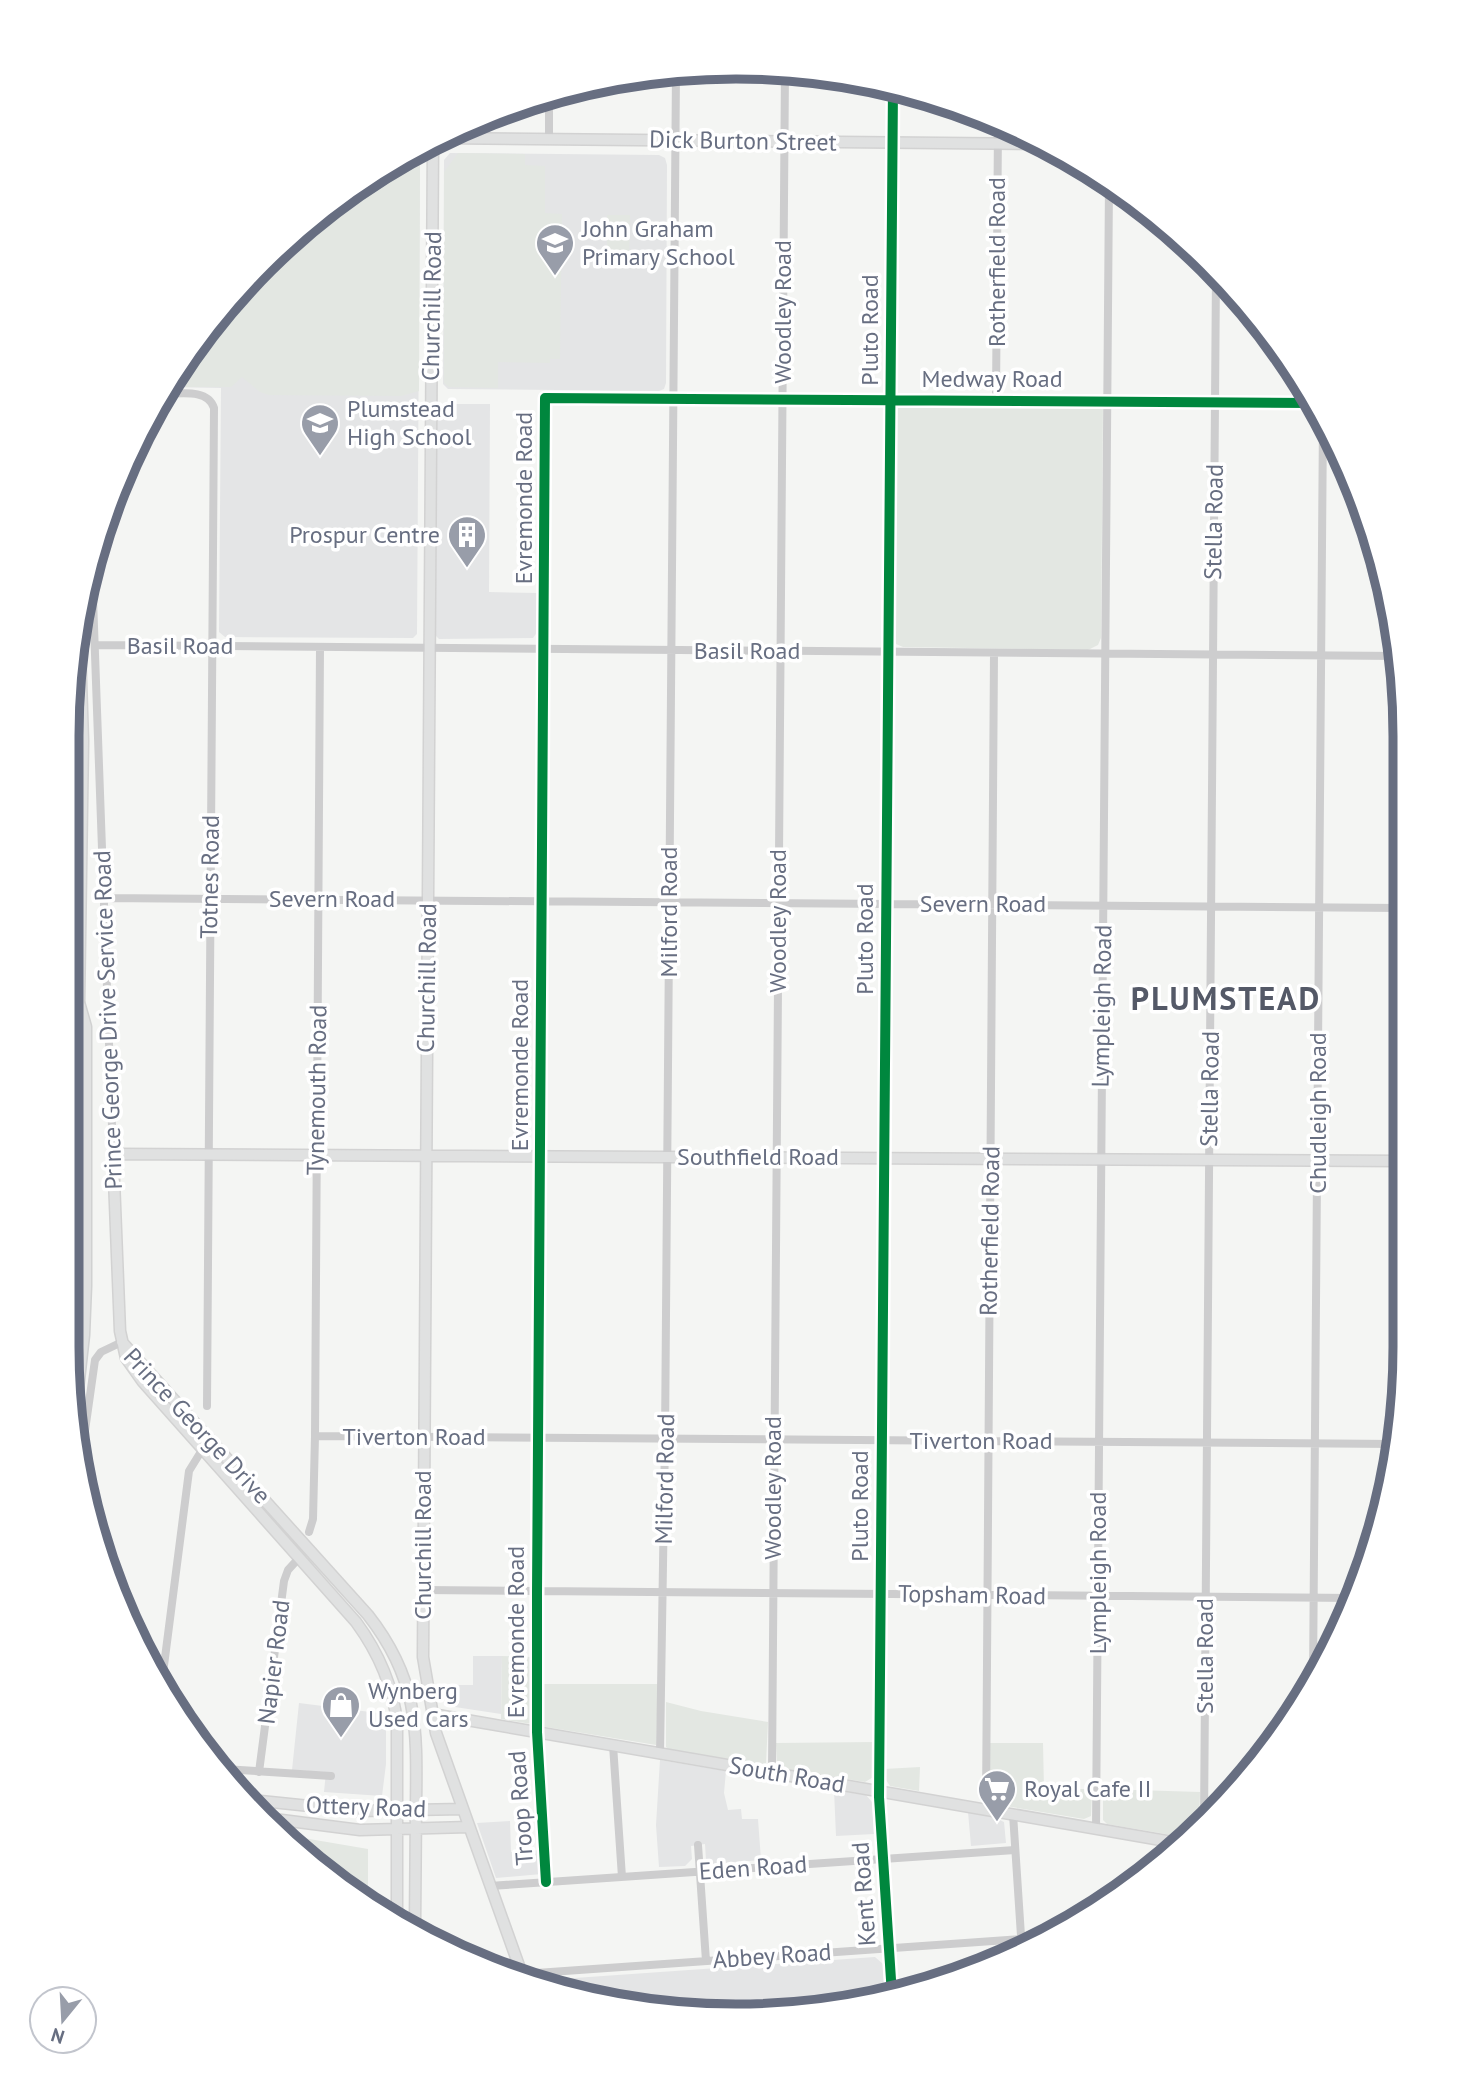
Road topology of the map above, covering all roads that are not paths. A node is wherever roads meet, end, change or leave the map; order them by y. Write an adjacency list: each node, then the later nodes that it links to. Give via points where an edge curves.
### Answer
1 (785, 81): 9 (street, Woodley Road)
2 (676, 82): 8 (street, Milford Road)
3 (893, 98): 10 (street, Pluto Road)
4 (549, 106): 7 (street)
5 (998, 134): 11 (street, Rotherfield Road)
6 (464, 138): 7 (street, Dick Burton Street)
7 (549, 139): 8 (street, Dick Burton Street)
8 (676, 141): 9 (street, Dick Burton Street); 18 (street, Milford Road)
9 (784, 142): 10 (street, Dick Burton Street); 19 (street, Woodley Road)
10 (892, 143): 11 (street, Dick Burton Street); 20 (street, Pluto Road)
11 (998, 144): 12 (street, Dick Burton Street); 21 (street, Rotherfield Road)
12 (1020, 144)
13 (433, 153): 30 (street, Churchill Road)
14 (1109, 196): 22 (street, Lympleigh Road)
15 (1216, 287): 23 (street, Stella Road)
16 (175, 394): 28 (street, Totnes Road, via 203,395 214,408)
17 (545, 398): 18 (street, Medway Road); 31 (street, Evremonde Road)
18 (673, 398): 19 (street, Medway Road); 32 (street, Milford Road)
19 (782, 399): 20 (street, Medway Road); 33 (street, Woodley Road)
20 (890, 400): 21 (street, Medway Road); 34 (street, Pluto Road)
21 (996, 401): 22 (street, Medway Road)
22 (1108, 401): 23 (street, Medway Road); 36 (street, Lympleigh Road)
23 (1215, 402): 24 (street, Medway Road); 37 (street, Stella Road)
24 (1302, 403)
25 (1323, 441): 38 (street, Chudleigh Road)
26 (93, 599): 27 (street, Prince George Drive Service Road)
27 (95, 645): 28 (street, Basil Road); 41 (street, Prince George Drive Service Road)
28 (212, 646): 29 (street, Basil Road); 42 (street, Totnes Road)
29 (320, 647): 30 (street, Basil Road); 43 (street, Tynemouth Road)
30 (429, 648): 31 (street, Basil Road); 44 (street, Churchill Road)
31 (545, 649): 32 (street, Basil Road); 45 (street, Evremonde Road)
32 (671, 650): 33 (street, Basil Road); 46 (street, Milford Road)
33 (780, 651): 34 (street, Basil Road); 47 (street, Woodley Road)
34 (889, 651): 35 (street, Basil Road); 48 (street, Pluto Road)
35 (994, 653): 36 (street, Basil Road); 49 (street, Rotherfield Road)
36 (1105, 653): 37 (street, Basil Road); 50 (street, Lympleigh Road)
37 (1213, 654): 38 (street, Basil Road); 51 (street, Stella Road)
38 (1322, 655): 39 (street, Basil Road); 52 (street, Chudleigh Road)
39 (1389, 656)
40 (80, 690): 54 (main road)
41 (103, 898): 42 (street, Severn Road); 57 (street, Prince George Drive Service Road)
42 (209, 898): 43 (street, Severn Road); 56 (street, Totnes Road)
43 (319, 899): 44 (street, Severn Road); 59 (street, Tynemouth Road)
44 (427, 900): 45 (street, Severn Road); 58 (street, Churchill Road)
45 (542, 901): 46 (street, Severn Road); 60 (street, Evremonde Road)
46 (669, 902): 47 (street, Severn Road); 61 (street, Milford Road)
47 (778, 903): 48 (street, Severn Road); 62 (street, Woodley Road)
48 (887, 904): 49 (street, Severn Road); 63 (street, Pluto Road)
49 (992, 905): 50 (street, Severn Road); 64 (street, Rotherfield Road)
50 (1103, 905): 51 (street, Severn Road); 65 (street, Lympleigh Road)
51 (1212, 906): 52 (street, Severn Road); 66 (street, Stella Road)
52 (1320, 907): 53 (street, Severn Road); 67 (street, Chudleigh Road)
53 (1393, 908)
54 (79, 940)
55 (79, 1010): 70 (highway, via 84,1027)
56 (209, 1153): 57 (street, Southfield Road); 59 (street, Southfield Road); 71 (street, Totnes Road)
57 (113, 1154): 69 (street, Prince George Drive Service Road)
58 (425, 1154): 59 (street, Southfield Road); 60 (street, Southfield Road); 74 (street, Churchill Road)
59 (316, 1155): 73 (street, Tynemouth Road)
60 (540, 1155): 61 (street, Southfield Road); 75 (street, Evremonde Road)
61 (667, 1156): 62 (street, Southfield Road); 76 (street, Milford Road)
62 (776, 1157): 63 (street, Southfield Road); 77 (street, Woodley Road)
63 (885, 1157): 64 (street, Southfield Road); 78 (street, Pluto Road)
64 (990, 1158): 65 (street, Southfield Road); 79 (street, Rotherfield Road)
65 (1101, 1159): 66 (street, Southfield Road); 80 (street, Lympleigh Road)
66 (1209, 1160): 67 (street, Southfield Road); 81 (street, Stella Road)
67 (1317, 1161): 68 (street, Southfield Road); 82 (street, Chudleigh Road)
68 (1393, 1161)
69 (122, 1342): 72 (street, via 105,1349 95,1360); 84 (street, Prince George Drive, via 129,1364); 112 (street, Prince George Drive, via 384,1636 401,1668 413,1707)
70 (79, 1359)
71 (207, 1406)
72 (84, 1435)
73 (315, 1436): 74 (street, Tiverton Road); 85 (street, Tynemouth Road)
74 (424, 1437): 75 (street, Tiverton Road); 87 (street, Churchill Road)
75 (537, 1438): 76 (street, Tiverton Road); 88 (street, Evremonde Road)
76 (665, 1439): 77 (street, Tiverton Road); 89 (street, Milford Road)
77 (773, 1440): 78 (street, Tiverton Road); 90 (street, Woodley Road)
78 (881, 1440): 79 (street, Tiverton Road); 91 (street, Pluto Road)
79 (988, 1441): 80 (street, Tiverton Road); 92 (street, Rotherfield Road)
80 (1099, 1442): 81 (street, Tiverton Road); 93 (street, Lympleigh Road)
81 (1207, 1443): 82 (street, Tiverton Road); 94 (street, Stella Road)
82 (1315, 1444): 83 (street, Tiverton Road); 95 (street, Chudleigh Road)
83 (1386, 1444)
84 (202, 1450): 86 (street, Prince George Drive); 98 (street, via 189,1471)
85 (309, 1532)
86 (299, 1558): 104 (street, Napier Road, via 284,1581); 113 (street, Prince George Drive, via 356,1622 383,1669 397,1723)
87 (422, 1590): 88 (street, Topsham Road); 99 (street, Churchill Road, via 423,1657)
88 (537, 1592): 89 (street, Topsham Road); 100 (street, Evremonde Road)
89 (663, 1593): 90 (street, Topsham Road); 102 (street, Milford Road)
90 (773, 1594): 91 (street, Topsham Road); 105 (street, Woodley Road)
91 (880, 1594): 92 (street, Topsham Road); 107 (street, Pluto Road)
92 (986, 1596): 93 (street, Topsham Road); 110 (street, Rotherfield Road)
93 (1097, 1596): 94 (street, Topsham Road); 118 (street, Lympleigh Road)
94 (1205, 1597): 95 (street, Topsham Road); 111 (street, Stella Road)
95 (1314, 1598): 96 (street, Topsham Road); 97 (street, Chudleigh Road)
96 (1343, 1598)
97 (1314, 1659)
98 (163, 1669)
99 (432, 1714): 100 (street, South Road); 109 (street, Churchill Road)
100 (537, 1732): 101 (street, South Road); 126 (street, Troop Road)
101 (613, 1745): 102 (street, South Road); 125 (street)
102 (660, 1753): 105 (street, South Road)
103 (234, 1770): 104 (street)
104 (259, 1772): 106 (street)
105 (772, 1773): 107 (street, South Road)
106 (331, 1776)
107 (879, 1791): 110 (street, South Road); 123 (street, Kent Road)
108 (261, 1801): 113 (street, Ottery Road)
109 (463, 1809): 112 (street, Ottery Road); 116 (street, Ottery Road)
110 (986, 1809): 114 (street, South Road)
111 (1204, 1809)
112 (416, 1810): 113 (street, Ottery Road); 117 (street, Prince George Drive)
113 (398, 1811): 119 (street, Prince George Drive)
114 (1013, 1814): 118 (street, South Road); 122 (street)
115 (280, 1820): 119 (street, Ottery Road, via 331,1828)
116 (469, 1827): 117 (street, Ottery Road); 127 (street, Ottery Road)
117 (416, 1829): 119 (street, Ottery Road); 129 (street, Prince George Drive)
118 (1096, 1829): 120 (street, South Road)
119 (398, 1830): 128 (street, Prince George Drive)
120 (1169, 1841)
121 (698, 1844): 124 (street)
122 (1015, 1850): 123 (street, Eden Road); 130 (street)
123 (883, 1860): 124 (street, Eden Road); 131 (street, Kent Road)
124 (700, 1872): 125 (street, Eden Road); 132 (street)
125 (622, 1877): 126 (street, Eden Road)
126 (546, 1882): 127 (street, Eden Road)
127 (490, 1886): 133 (street, Ottery Road)
128 (397, 1910)
129 (415, 1920)
130 (1021, 1939): 131 (street, Abbey Road)
131 (889, 1948): 132 (street, Abbey Road); 135 (street, Kent Road)
132 (706, 1961): 134 (street, Abbey Road)
133 (519, 1967)
134 (540, 1974)
135 (891, 1985)

